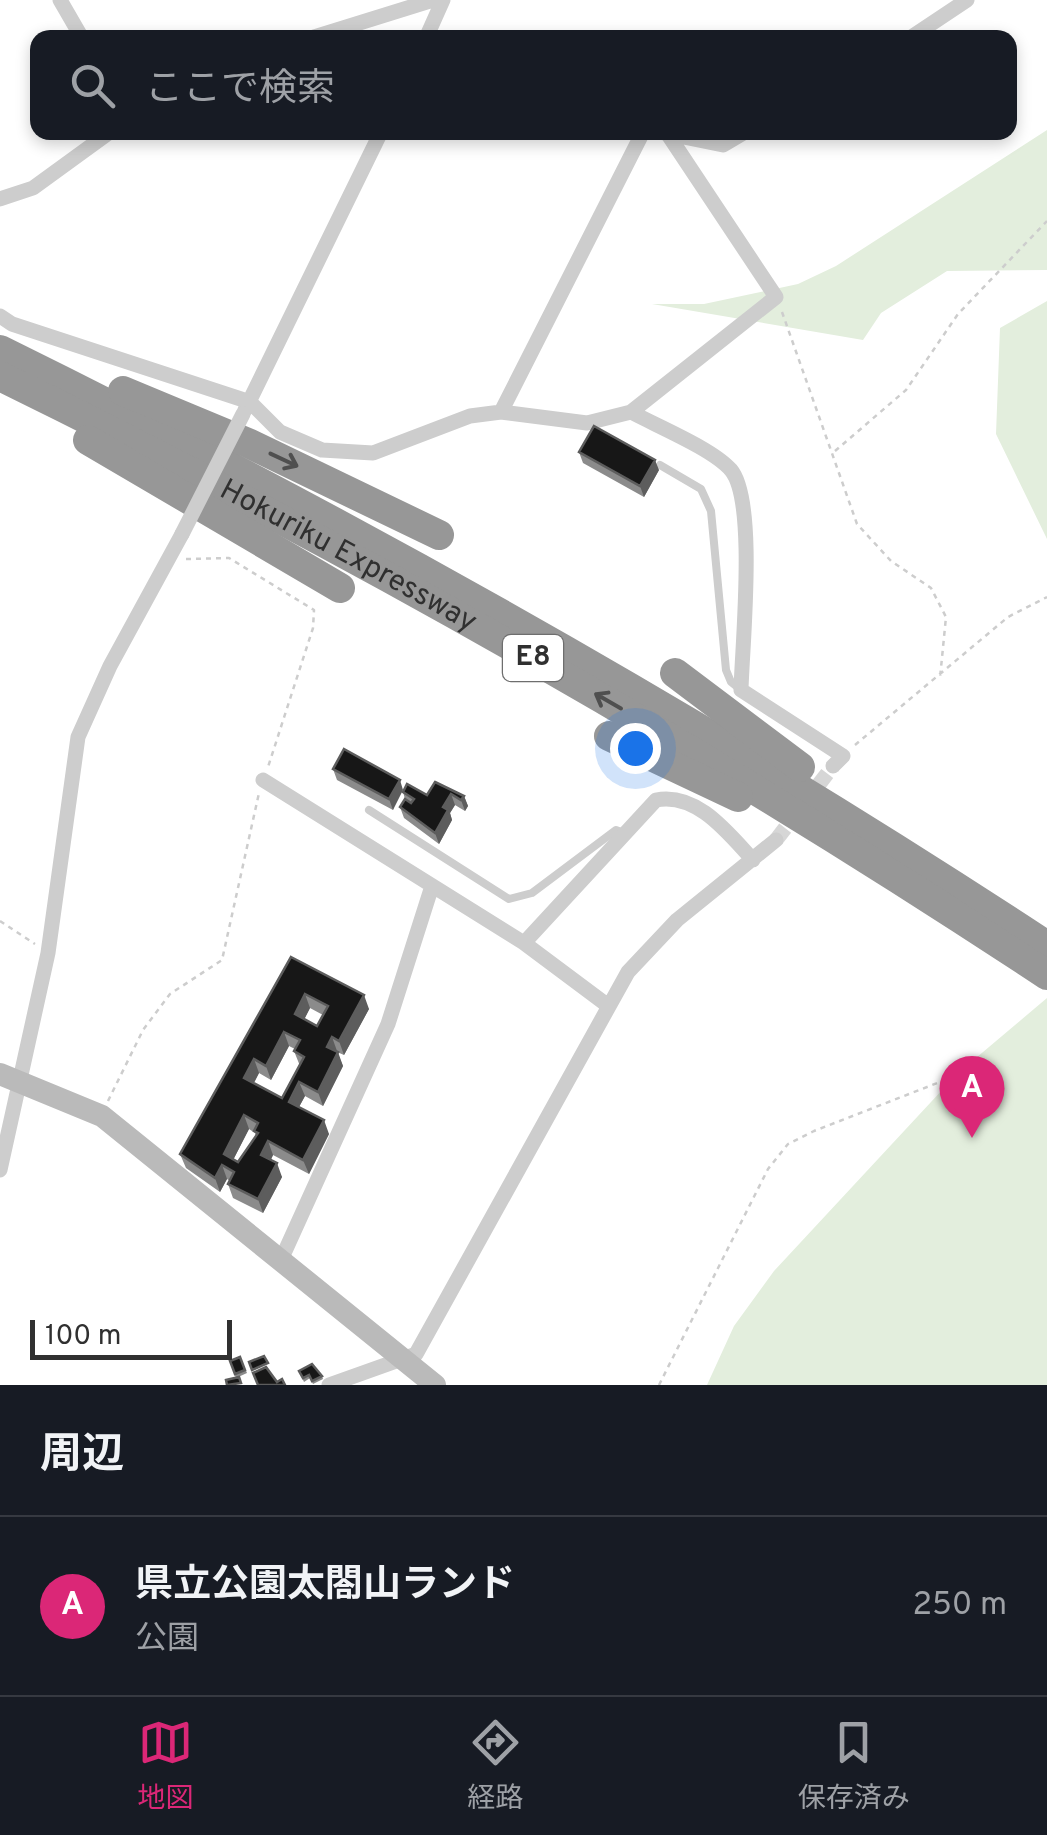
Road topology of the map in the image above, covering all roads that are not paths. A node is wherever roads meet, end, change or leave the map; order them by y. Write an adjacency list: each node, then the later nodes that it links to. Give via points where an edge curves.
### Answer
1 (60, 0): 5 (street)
2 (434, 0): 6 (street)
3 (443, 0): 7 (street)
4 (967, 0): 8 (street)
5 (77, 30)
6 (338, 30)
7 (430, 30)
8 (922, 30)
9 (99, 140): 15 (street, via 33,188)
10 (377, 140): 21 (street)
11 (639, 140): 22 (street)
12 (668, 140): 23 (street, via 776,296)
13 (694, 140): 14 (street, via 723,146)
14 (732, 140)
15 (0, 199)
16 (0, 316): 21 (street)
17 (0, 342): 25 (highway, one-way to 25, via 248,443)
18 (0, 350): 40 (highway, Hokuriku Expressway / E8, via 304,504 522,625 800,787)
19 (0, 376): 38 (highway, Hokuriku Expressway / E8, one-way to 19, via 754,786 509,644)
20 (0, 390): 26 (highway)
21 (247, 408): 22 (street, via 322,450 373,453 470,416); 43 (street, bridge, via 78,736 48,952)
22 (501, 412): 23 (street, via 587,423)
23 (632, 412): 28 (street, via 730,469 739,486 746,537)
24 (660, 464): 28 (lane, via 701,489 711,511 726,670)
25 (439, 535)
26 (340, 588)
27 (675, 673): 37 (highway)
28 (741, 690): 30 (street)
29 (608, 736): 38 (highway, via 818,838)
30 (838, 761)
31 (264, 780): 36 (street)
32 (370, 810): 33 (lane, via 508,899 532,893 616,830)
33 (624, 833): 35 (street, via 656,800 670,797 721,825); 39 (street)
34 (776, 840): 35 (street)
35 (753, 860): 42 (street, via 677,920)
36 (432, 886): 39 (street); 45 (street, via 388,1024)
37 (1047, 938)
38 (998, 942): 41 (highway, Hokuriku Expressway / E8)
39 (524, 943): 42 (street)
40 (1047, 946)
41 (1047, 974)
42 (607, 1005): 46 (street, via 416,1354)
43 (10, 1078): 44 (street); 45 (street, via 102,1116)
44 (0, 1170)
45 (281, 1260): 46 (street)
46 (406, 1361): 47 (street); 48 (street)
47 (329, 1385)
48 (436, 1385)

